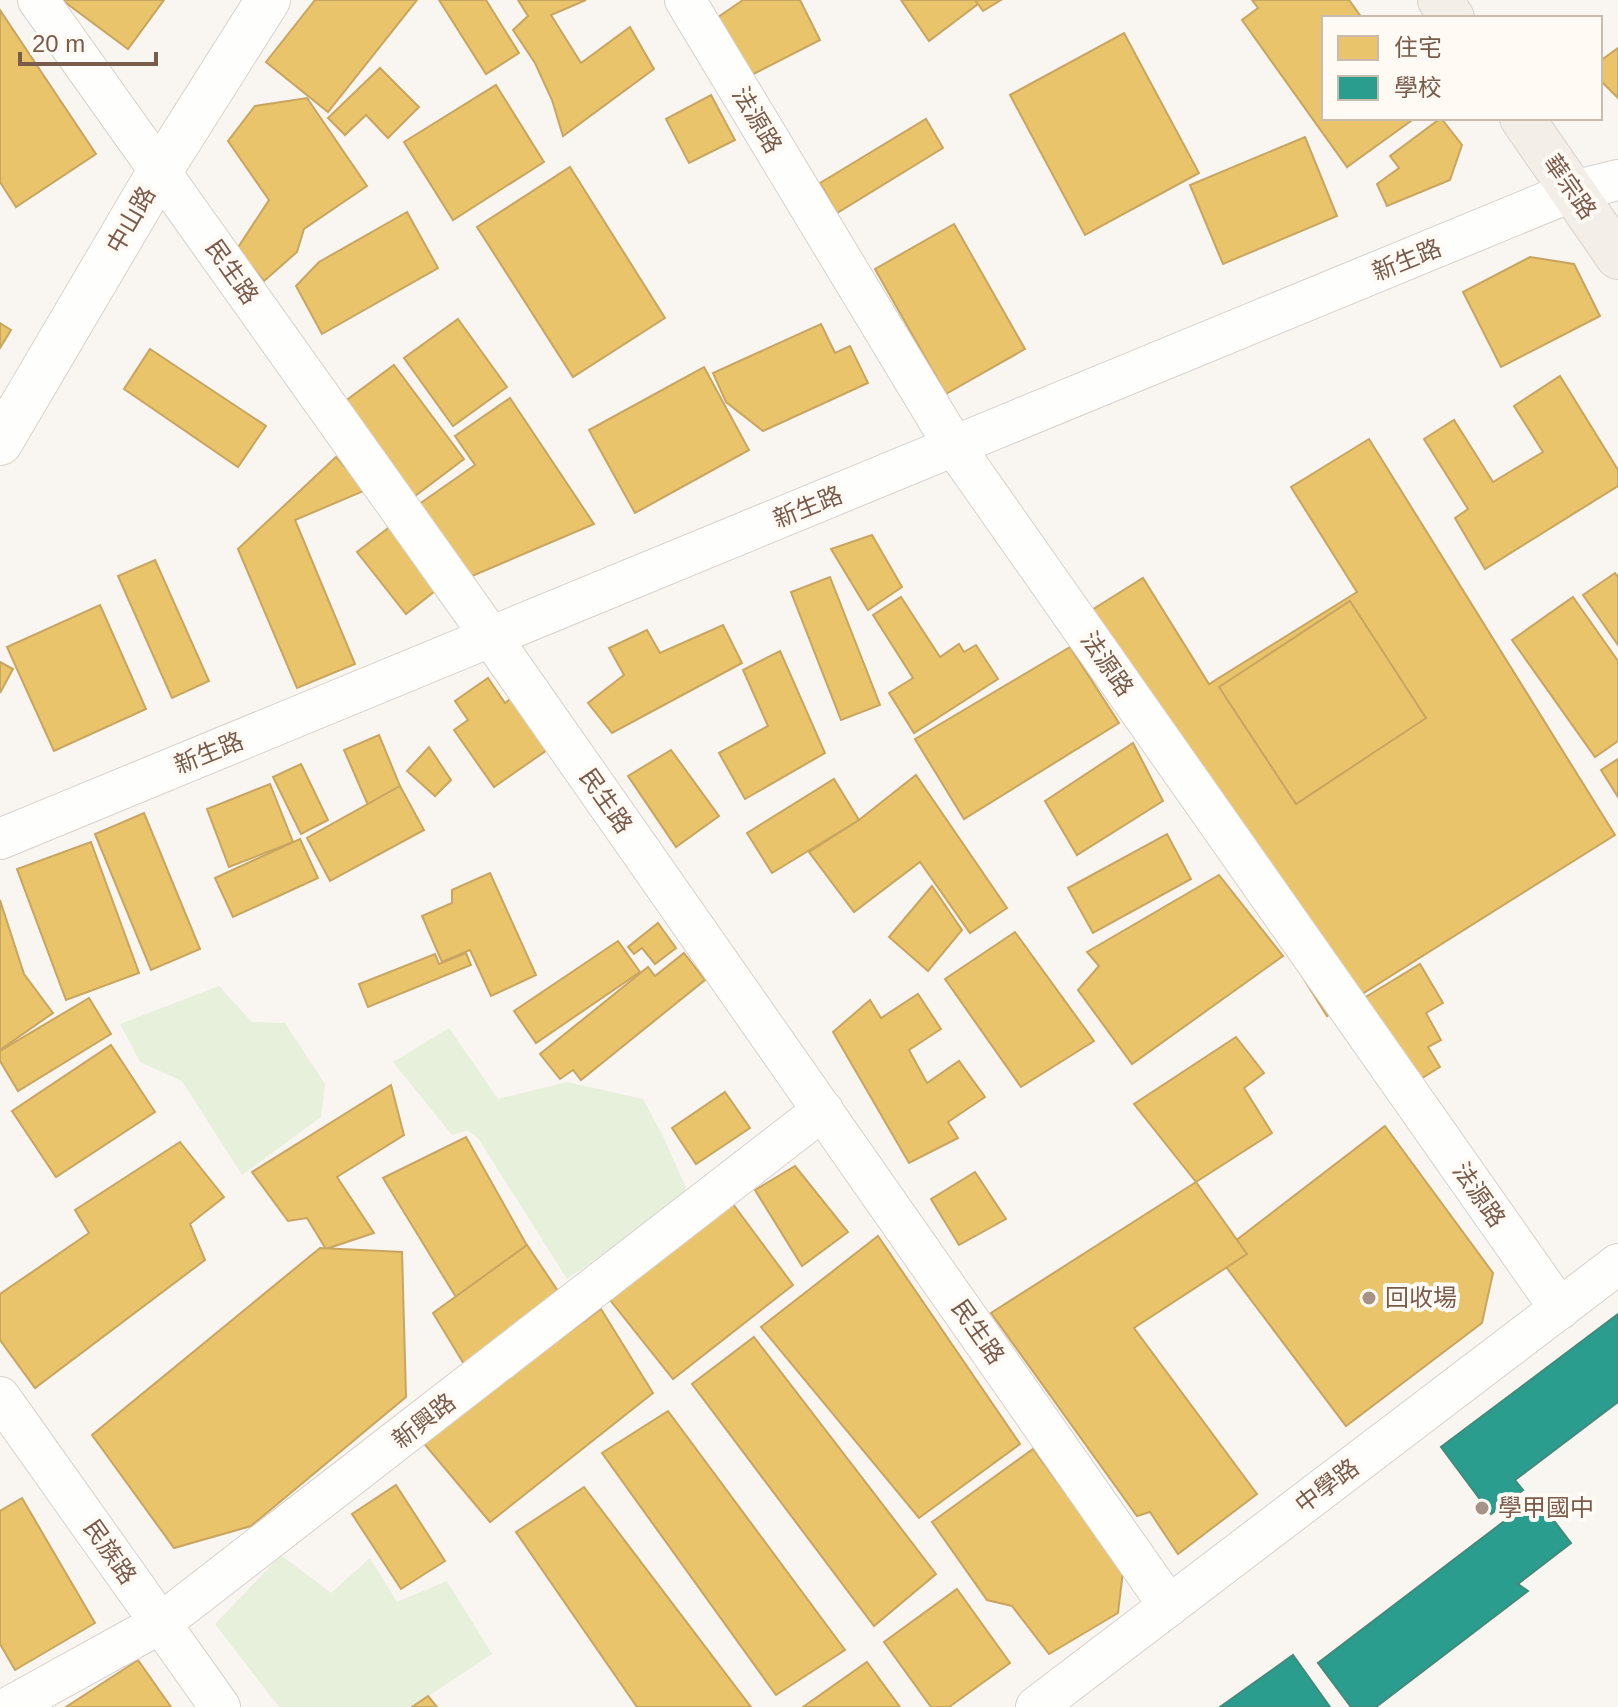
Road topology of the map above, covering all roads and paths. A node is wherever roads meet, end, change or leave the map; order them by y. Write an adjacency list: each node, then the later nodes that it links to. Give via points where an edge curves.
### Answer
1 (38, 0): 5 (street, 民生路)
2 (268, 0): 5 (main road, 中山路)
3 (685, 0): 10 (street, 法源路)
4 (1523, 120): 7 (main road, 華宗路)
5 (160, 171): 9 (main road, 中山路); 11 (street, 民生路)
6 (1618, 180): 7 (street, 新生路)
7 (1573, 191): 8 (main road, 華宗路); 10 (street, 新生路)
8 (1618, 257)
9 (0, 443)
10 (954, 446): 11 (street, 新生路); 15 (street, 法源路)
11 (491, 637): 12 (street, 新生路); 13 (street, 民生路)
12 (0, 839)
13 (823, 1110): 17 (street, 民生路); 18 (street, 新興路)
14 (1618, 1264): 15 (street, 中學路)
15 (1560, 1309): 17 (street, 中學路)
16 (0, 1397): 18 (street, 民族路)
17 (1169, 1606): 21 (street, 中學路)
18 (161, 1623): 19 (street, 新興路); 20 (street, 民族路)
19 (9, 1707)
20 (220, 1707)
21 (1036, 1707)

